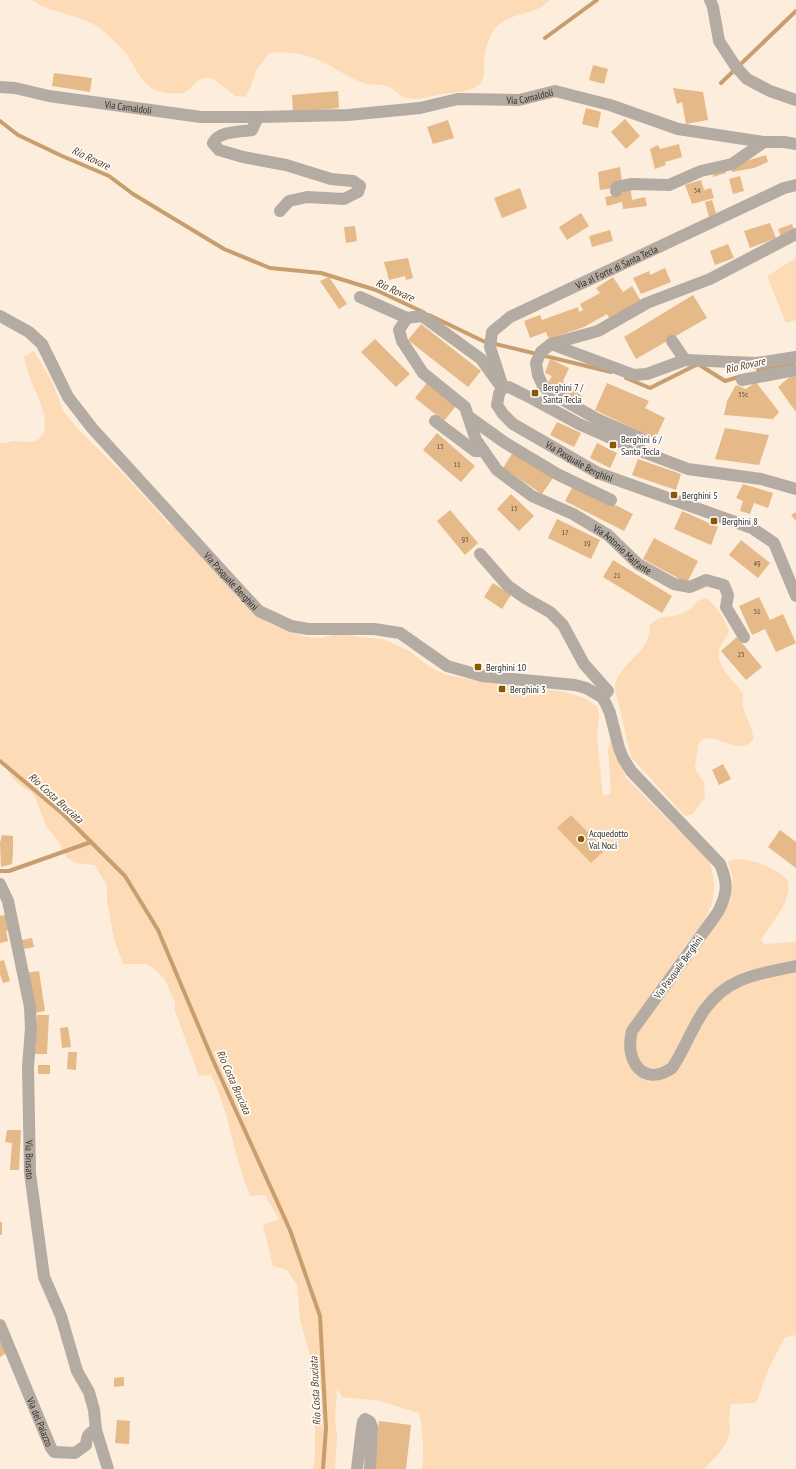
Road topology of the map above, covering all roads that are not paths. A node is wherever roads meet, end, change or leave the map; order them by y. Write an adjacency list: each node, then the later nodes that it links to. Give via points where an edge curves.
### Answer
1 (710, 0): 3 (street, via 719,41 736,67 747,79)
2 (0, 87): 4 (street, Via Camaldoli, via 201,118)
3 (796, 100)
4 (258, 118): 5 (street, Via Camaldoli, via 348,115 420,108 458,99 518,100 555,91 610,105 678,129); 9 (street, via 252,130 224,134 213,143 219,150 243,158 286,165 331,179 353,181 360,186 358,192 344,199 307,197 289,201)
5 (764, 142): 6 (street, Via Camaldoli); 8 (street, via 732,164 702,171 669,185 632,184 617,187)
6 (796, 144)
7 (796, 184): 20 (street, Via al Forte di Santa Tecla, via 510,318 492,332 490,347)
8 (616, 191)
9 (280, 211)
10 (796, 234): 15 (street, via 710,279 647,303 598,331)
11 (360, 298): 13 (street)
12 (0, 316): 30 (street, Via Pasquale Berghini, via 29,332 42,344 68,397 92,428 259,611 291,626 308,629 374,629 400,633 447,666 482,676 575,685)
13 (407, 318): 20 (street, via 422,316 474,354); 21 (street, Via Antonio Malfante, via 399,330 402,341 424,373 465,407)
14 (672, 342): 17 (street)
15 (551, 344): 17 (street, via 634,376); 23 (street, via 541,352 536,362 543,386 597,419 640,438)
16 (796, 357): 17 (street, via 757,363)
17 (685, 360)
18 (796, 370): 19 (street)
19 (742, 380)
20 (502, 388): 23 (street, via 509,387 579,424); 28 (street, Via Pasquale Berghini, via 497,405 513,424 598,473 752,528 774,543)
21 (470, 416): 24 (street, Via Antonio Malfante, via 476,440); 26 (street, Via Antonio Malfante, via 504,442 557,474)
22 (435, 421): 24 (street, via 475,451)
23 (638, 450): 25 (street, via 688,469 761,480)
24 (484, 451): 29 (street, Via Antonio Malfante, via 497,470 532,496 573,514 608,535 638,564 674,584 690,587 706,580 724,585 728,595 726,607)
25 (796, 489)
26 (611, 500)
27 (480, 554): 30 (street, Via Pasquale Berghini, via 508,586 550,612 562,625 584,664 608,691)
28 (796, 596)
29 (744, 637)
30 (602, 697): 32 (street, Via Pasquale Berghini, via 610,713 619,748 631,771 720,864 726,876 725,894 718,912 632,1031 630,1051 636,1064 646,1074 664,1074 672,1068 705,1008 718,994 734,982 747,977)
31 (0, 884): 34 (street, Via Brusato, via 8,901 30,1007 30,1173 44,1277 61,1316 77,1371 89,1392)
32 (796, 966)
33 (0, 1325): 34 (street, Via del Palazzo, via 54,1452 75,1453 86,1445 86,1438)
34 (96, 1430): 35 (street)
35 (108, 1469)
36 (357, 1469): 37 (street, via 362,1427 366,1419 372,1427)
37 (370, 1469)

